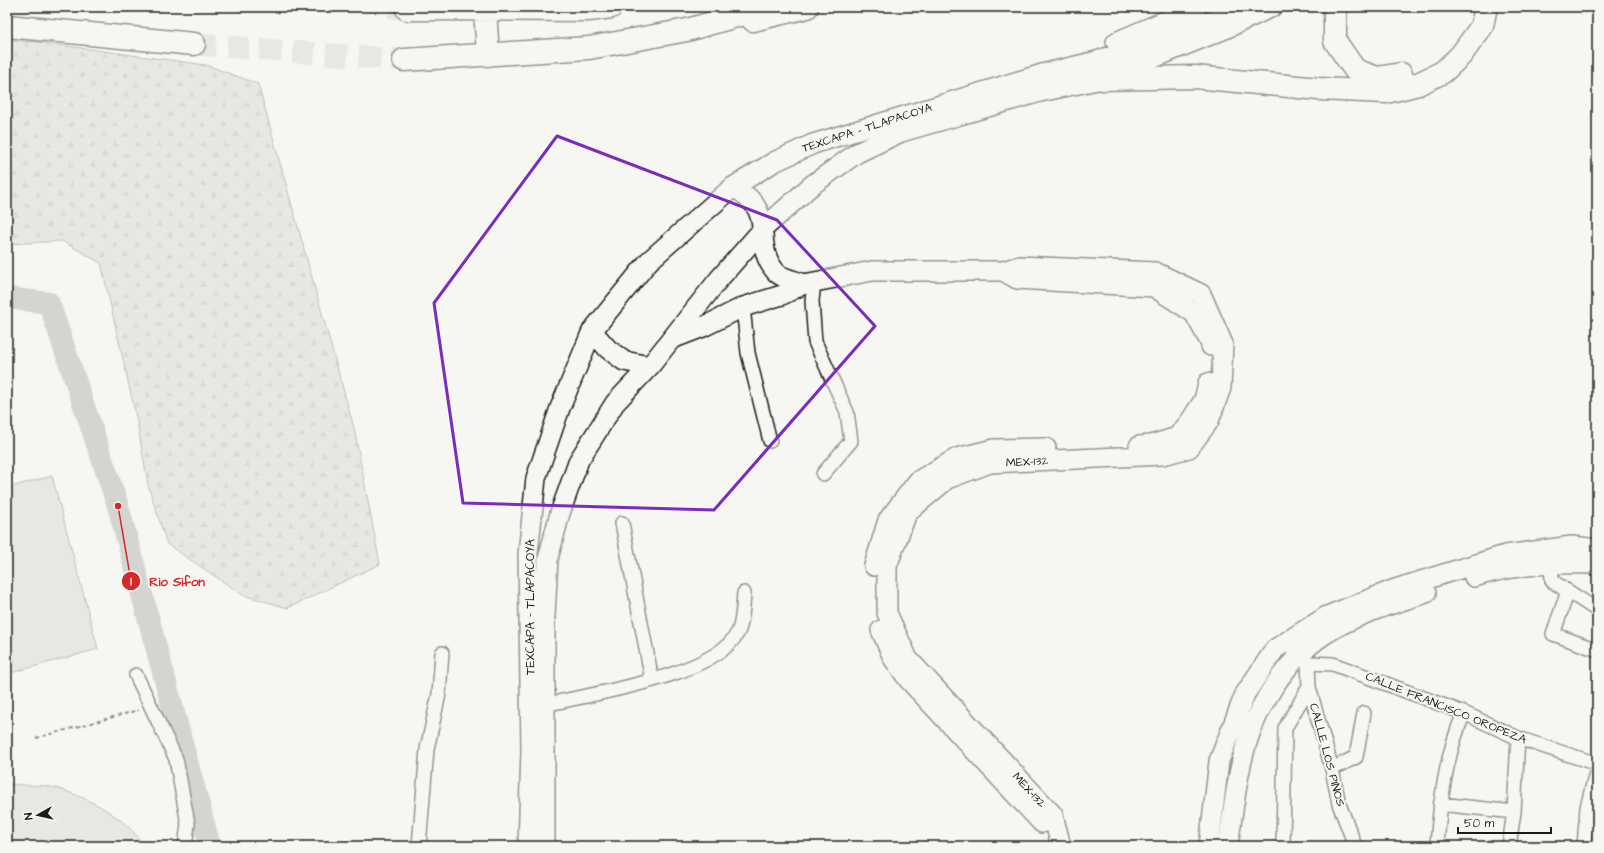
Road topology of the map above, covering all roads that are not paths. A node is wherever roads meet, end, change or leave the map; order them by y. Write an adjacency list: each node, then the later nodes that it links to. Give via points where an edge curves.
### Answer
1 (611, 7): 11 (highway, via 589,10)
2 (768, 7): 13 (highway)
3 (807, 7): 13 (highway, via 718,28)
4 (1197, 7): 17 (main road)
5 (1242, 7): 17 (main road, TEXCAPA - TLAPACOYA, via 1217,19 1097,61)
6 (1272, 7): 18 (main road, TEXCAPA - TLAPACOYA)
7 (1335, 7): 8 (highway, via 1335,41 1355,70 1377,78 1414,72 1447,51 1469,19)
8 (1470, 7)
9 (1486, 7): 18 (highway, via 1482,26 1461,54 1443,72 1418,84 1386,92 1319,89 1195,77)
10 (407, 9): 11 (highway)
11 (485, 9): 15 (highway)
12 (7, 26): 14 (highway)
13 (687, 30): 15 (highway, via 589,48)
14 (194, 44)
15 (488, 55): 16 (highway)
16 (404, 60)
17 (1042, 74): 19 (main road, TEXCAPA - TLAPACOYA, via 813,144 774,162)
18 (1102, 79): 20 (main road, TEXCAPA - TLAPACOYA, via 1040,92 901,132 857,153 812,185)
19 (733, 188): 20 (main road, via 746,194 758,208); 24 (main road, TEXCAPA - TLAPACOYA, via 649,260)
20 (763, 229): 22 (main road, via 767,256 776,273); 25 (main road, TEXCAPA - TLAPACOYA)
21 (1003, 271): 22 (main road, MEX-132, via 872,271); 56 (main road, MEX-132, via 1017,279 1154,287 1194,313 1210,342 1212,369 1204,400 1177,437 1151,445 994,449 957,458 918,481 888,520 874,567 876,618 893,658 908,679 1044,824); 57 (main road, MEX-132, via 1019,266 1155,272 1201,294 1223,344 1221,388 1209,421 1189,448 1163,455 990,463 946,479 907,513 887,566 887,613 908,659 1053,815)
22 (809, 283): 23 (main road, MEX-132, via 782,295); 28 (street, via 815,342 846,412 850,441)
23 (743, 307): 25 (main road, MEX-132, via 703,327); 27 (street, via 748,353)
24 (592, 331): 26 (main road, via 608,349 624,361); 54 (main road, TEXCAPA - TLAPACOYA, via 560,408 536,478 528,554 531,750)
25 (672, 338): 26 (main road, TEXCAPA - TLAPACOYA)
26 (650, 366): 43 (main road, TEXCAPA - TLAPACOYA, via 615,403 578,460 560,513 548,559)
27 (770, 441)
28 (823, 474)
29 (622, 523): 41 (street)
30 (1597, 549): 36 (main road, via 1572,546 1505,555 1402,587 1327,616)
31 (1551, 563): 32 (main road); 33 (street, via 1552,580); 39 (main road, via 1486,573 1370,611 1334,628)
32 (1597, 564)
33 (1568, 591): 35 (street); 37 (street, via 1553,634)
34 (744, 593): 41 (street, via 739,631 729,646 692,668)
35 (1597, 610)
36 (1275, 649): 39 (street, CALLE FRANCISCO OROPEZA); 58 (main road, via 1245,694 1219,761)
37 (1597, 650)
38 (442, 653): 53 (street, via 439,694 427,749)
39 (1304, 658): 42 (street, CALLE LOS PINOS); 45 (street, CALLE FRANCISCO OROPEZA, via 1333,664); 59 (main road, via 1275,684 1255,723 1241,764)
40 (136, 675): 52 (street, via 176,759 188,824)
41 (652, 680): 43 (street)
42 (1309, 687): 48 (street, CALLE LOS PINOS); 60 (street, via 1284,728)
43 (544, 705): 55 (main road, TEXCAPA - TLAPACOYA)
44 (1364, 713): 48 (street, via 1356,757)
45 (1464, 713): 46 (street, CALLE FRANCISCO OROPEZA); 50 (street, via 1454,737)
46 (1518, 738): 47 (street, CALLE FRANCISCO OROPEZA); 51 (street)
47 (1597, 764)
48 (1332, 769): 61 (street, CALLE LOS PINOS, via 1339,804)
49 (1597, 769): 64 (street, via 1587,807)
50 (1440, 804): 51 (street); 62 (street)
51 (1514, 812): 63 (street)
52 (185, 846)
53 (419, 846)
54 (528, 846)
55 (545, 846)
56 (1050, 846)
57 (1061, 846)
58 (1209, 846)
59 (1228, 846)
60 (1283, 846)
61 (1353, 846)
62 (1437, 846)
63 (1509, 846)
64 (1584, 846)

